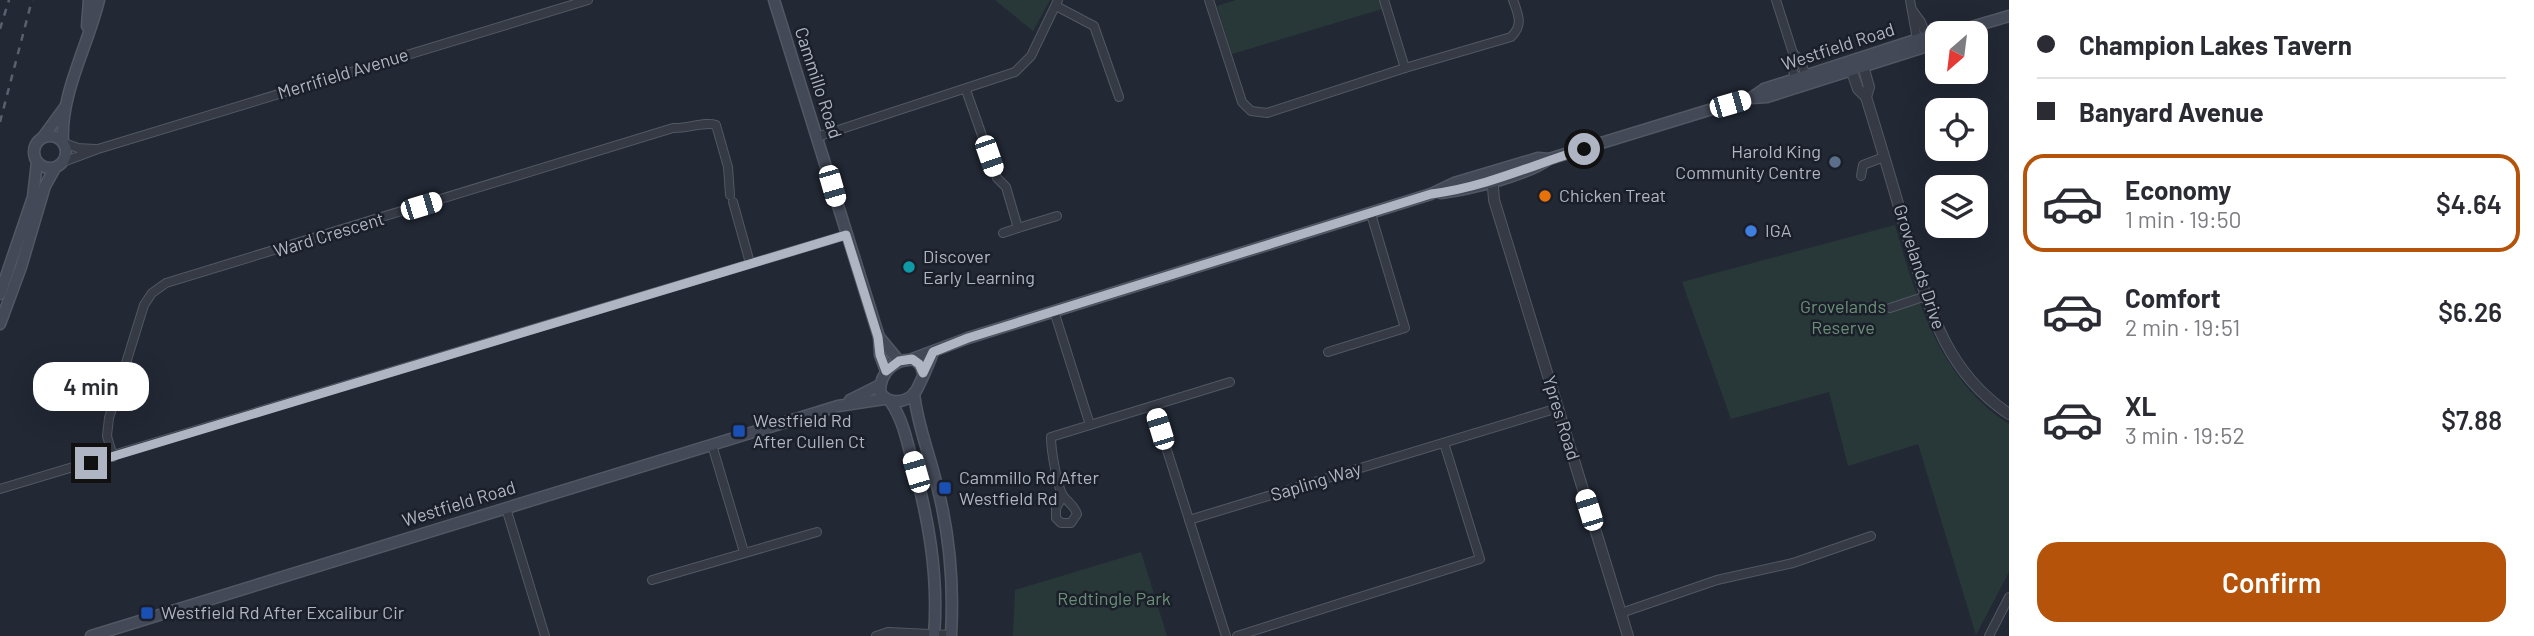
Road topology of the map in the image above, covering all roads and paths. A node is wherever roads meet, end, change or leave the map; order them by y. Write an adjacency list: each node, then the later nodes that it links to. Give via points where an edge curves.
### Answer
1 (89, 0): 14 (main road)
2 (99, 0): 14 (main road)
3 (588, 0): 27 (street, Merrifield Avenue)
4 (1209, 0): 18 (street, via 1241,102 1251,111 1267,113)
5 (1384, 0): 18 (street)
6 (1513, 0): 18 (street, via 1520,22 1511,37)
7 (1776, 0): 19 (street, via 1793,53 1791,63)
8 (1910, 0): 13 (street)
9 (776, 1): 25 (main road, Cammillo Road)
10 (1057, 3): 20 (street, via 1031,56 1015,72); 21 (street, via 1094,26)
11 (2009, 16): 12 (main road, Westfield Road)
12 (1988, 23)
13 (1925, 33)
14 (87, 39): 23 (main road)
15 (1925, 41): 16 (main road, Westfield Road)
16 (1862, 64): 17 (main road, Westfield Road); 22 (street, Grovelands Drive, via 1869,87)
17 (1850, 67): 19 (main road, Westfield Road); 22 (street, Grovelands Drive)
18 (1405, 68)
19 (1802, 82): 31 (main road, Westfield Road, via 1764,89 1751,98 1549,159 1538,158)
20 (966, 90): 25 (street); 37 (street)
21 (1119, 97)
22 (1866, 97): 28 (street, Grovelands Drive)
23 (67, 105): 24 (main road); 26 (main road)
24 (43, 137): 26 (main road, via 54,136); 29 (main road, via 34,147)
25 (817, 137): 39 (main road, Cammillo Road)
26 (63, 143): 27 (street, Merrifield Avenue); 30 (main road, via 66,152)
27 (98, 149): 30 (street, Merrifield Avenue)
28 (1884, 157): 32 (street, via 1863,165); 42 (street, Grovelands Drive)
29 (37, 162): 30 (main road, via 45,168); 41 (main road, via 33,198)
30 (59, 165): 45 (main road, via 45,186)
31 (1492, 176): 33 (main road, Westfield Road); 34 (street, Ypres Road)
32 (1861, 176)
33 (1480, 180): 34 (street, Ypres Road); 35 (main road, Westfield Road, via 1454,183)
34 (1494, 200): 59 (street, Ypres Road)
35 (1371, 214): 44 (main road, Westfield Road); 48 (street, via 1405,328)
36 (1057, 216): 37 (street)
37 (1018, 228): 38 (street)
38 (1003, 233)
39 (846, 235): 40 (street); 46 (main road, Cammillo Road)
40 (750, 264): 64 (street); 64 (street, Ward Crescent, via 716,125 674,128 158,288 144,305 109,418 107,436)
41 (0, 295)
42 (1926, 296): 43 (street); 60 (street, Grovelands Drive, via 1955,361)
43 (1891, 308)
44 (1054, 311): 47 (main road, Westfield Road); 61 (street)
45 (0, 324)
46 (878, 337): 50 (main road, Cammillo Road); 51 (main road, Cammillo Road)
47 (933, 352): 49 (main road, Westfield Road); 52 (main road)
48 (1328, 352)
49 (912, 359): 50 (main road); 52 (main road)
50 (899, 361): 51 (main road)
51 (886, 371): 54 (main road)
52 (923, 373): 55 (main road)
53 (1230, 382): 58 (street)
54 (880, 385): 56 (main road); 57 (main road, Westfield Road)
55 (914, 393): 56 (main road, via 903,400); 76 (main road, via 951,553)
56 (887, 400): 57 (main road, Westfield Road); 75 (main road, via 901,421 926,509 936,584)
57 (838, 406): 63 (main road, Westfield Road)
58 (1153, 406): 61 (street); 68 (street)
59 (1558, 408): 62 (street, Sapling Way); 74 (street, Ypres Road)
60 (2009, 414)
61 (1090, 425): 66 (street, via 1051,437)
62 (1444, 443): 68 (street, Sapling Way); 81 (street, via 1480,559)
63 (712, 445): 67 (main road, Westfield Road); 71 (street)
64 (113, 457): 65 (street)
65 (0, 489)
66 (1063, 496)
67 (506, 508): 77 (main road, Westfield Road); 78 (street)
68 (1189, 520): 80 (street)
69 (817, 532): 71 (street)
70 (1871, 536): 74 (street)
71 (744, 552): 72 (street)
72 (652, 580)
73 (2009, 597): 83 (street)
74 (1621, 613): 82 (street, Ypres Road)
75 (934, 635): 76 (street); 79 (street, via 888,632)
76 (951, 635)
77 (91, 636)
78 (545, 636)
79 (876, 636)
80 (1226, 636)
81 (1237, 636)
82 (1628, 636)
83 (1989, 636)

